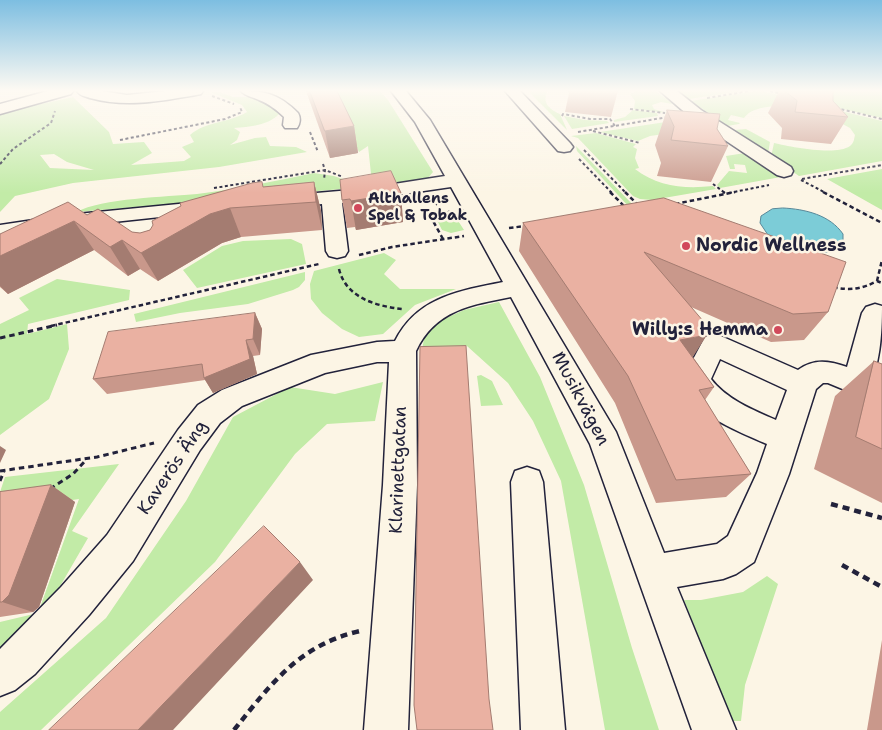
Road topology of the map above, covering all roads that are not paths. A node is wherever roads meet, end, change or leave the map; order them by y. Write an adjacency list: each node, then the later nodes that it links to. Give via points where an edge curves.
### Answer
1 (424, 125): 6 (street, Musikvägen)
2 (543, 125): 4 (street)
3 (716, 125): 5 (street)
4 (559, 142)
5 (784, 171)
6 (449, 181): 7 (street); 14 (street, Musikvägen)
7 (331, 197): 8 (street); 13 (street)
8 (265, 203)
9 (228, 206): 10 (street)
10 (112, 216): 11 (street); 12 (street, via 112,223)
11 (0, 231)
12 (127, 233)
13 (338, 259)
14 (519, 287): 16 (street, Klarinettgatan, via 449,303 425,317 408,335); 20 (street, Musikvägen, via 605,442)
15 (875, 313): 17 (street, via 857,384 820,371 809,376)
16 (403, 351): 21 (street, Kaverös Äng, via 377,352 321,363 232,398 209,414 120,548 75,601 20,659); 22 (street, Klarinettgatan, via 400,485)
17 (803, 385): 18 (street); 18 (street, via 714,344 696,380 709,399)
18 (782, 447): 20 (street, via 741,549 723,561)
19 (527, 482): 23 (street)
20 (654, 575): 24 (street, Musikvägen)
21 (0, 675)
22 (386, 730)
23 (543, 730)
24 (714, 730)

